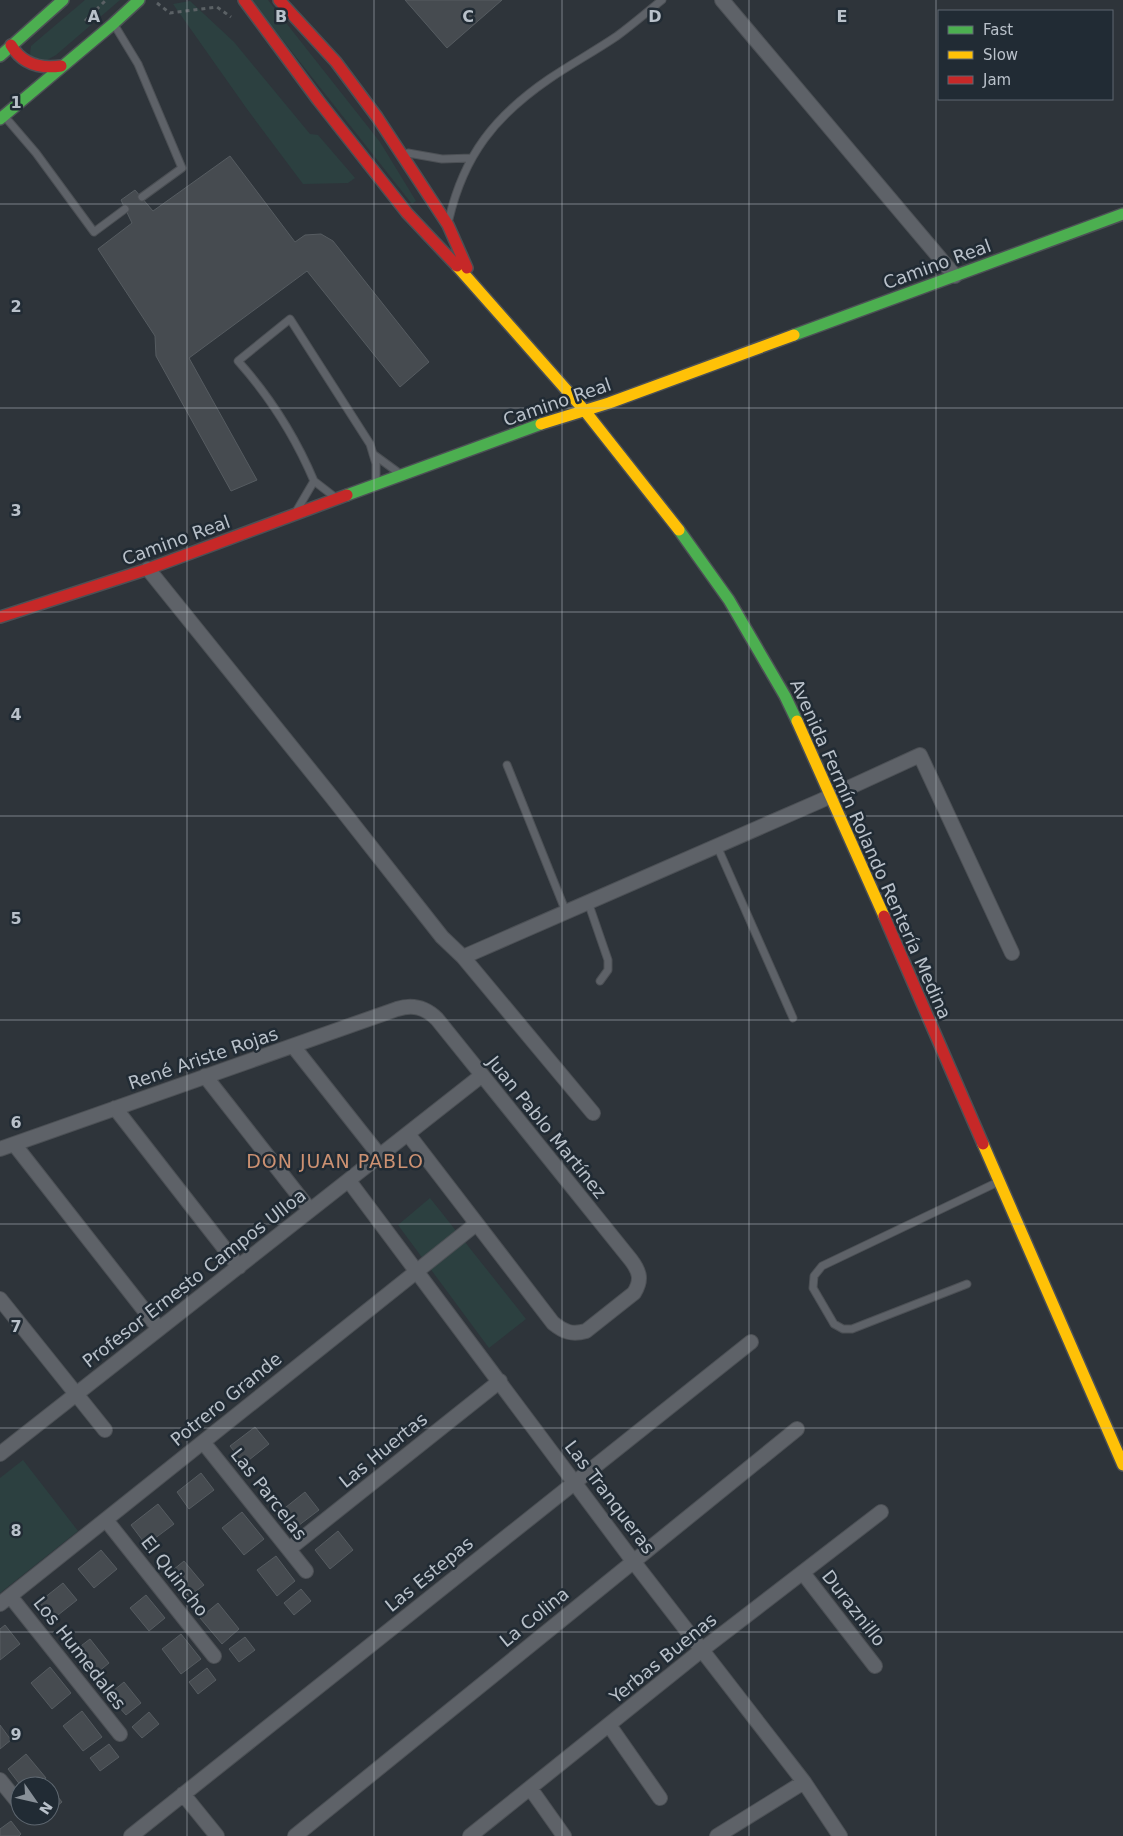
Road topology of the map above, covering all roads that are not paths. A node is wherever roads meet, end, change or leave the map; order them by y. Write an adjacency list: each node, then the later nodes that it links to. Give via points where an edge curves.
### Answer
1 (62, 0): 10 (main road)
2 (139, 0): 9 (main road)
3 (231, 0): 8 (main road)
4 (244, 0): 8 (main road, Avenida Fermín Rolando Rentería Medina)
5 (279, 0): 14 (main road, Avenida Fermín Rolando Rentería Medina, via 336,62)
6 (662, 0): 15 (lane, via 617,36 527,96 487,133)
7 (722, 0): 20 (street)
8 (252, 11): 21 (main road, Avenida Fermín Rolando Rentería Medina, via 407,213)
9 (113, 24): 12 (main road); 16 (lane, via 138,64 182,168)
10 (11, 45): 11 (main road); 12 (main road, via 15,54 33,66)
11 (0, 56)
12 (61, 66): 13 (main road)
13 (2, 118): 17 (lane, via 36,153 94,232)
14 (398, 149): 15 (lane, via 424,157); 19 (main road, Avenida Fermín Rolando Rentería Medina)
15 (472, 158): 19 (lane, via 453,203)
16 (142, 197)
17 (125, 209)
18 (1123, 214): 20 (main road, Camino Real)
19 (448, 225): 21 (main road, Avenida Fermín Rolando Rentería Medina)
20 (956, 276): 22 (main road, Camino Real)
21 (473, 282): 22 (main road, Avenida Fermín Rolando Rentería Medina)
22 (585, 411): 24 (main road, Camino Real); 32 (main road, Avenida Fermín Rolando Rentería Medina, via 666,512 729,600 784,696)
23 (373, 454): 24 (lane); 25 (lane, via 365,436 290,319 238,361 275,406); 26 (lane)
24 (403, 475): 26 (main road, Camino Real)
25 (314, 481): 27 (lane); 28 (lane)
26 (376, 485): 27 (main road, Camino Real)
27 (338, 499): 28 (main road, Camino Real)
28 (295, 515): 29 (main road, Camino Real)
29 (148, 569): 30 (main road, Camino Real); 37 (street, via 442,938)
30 (0, 617)
31 (507, 765): 35 (lane)
32 (831, 796): 33 (street); 36 (street, via 920,755); 51 (main road, Avenida Fermín Rolando Rentería Medina)
33 (717, 846): 34 (street); 40 (lane)
34 (588, 902): 35 (street); 38 (lane, via 608,960 608,970)
35 (566, 912): 37 (street)
36 (1012, 953)
37 (463, 957): 45 (street)
38 (600, 981)
39 (418, 1007): 41 (street, René Ariste Rojas, via 397,1008); 43 (street, Juan Pablo Martínez, via 436,1019)
40 (793, 1018)
41 (293, 1046): 42 (street, René Ariste Rojas); 49 (street)
42 (206, 1076): 44 (street, René Ariste Rojas); 52 (street)
43 (482, 1076): 46 (street, Profesor Ernesto Campos Ulloa); 53 (street, Juan Pablo Martínez, via 631,1260 640,1276 638,1286 634,1293 586,1331 566,1332 553,1322)
44 (115, 1108): 47 (street, René Ariste Rojas); 54 (street)
45 (592, 1113)
46 (408, 1134): 49 (street, Profesor Ernesto Campos Ulloa); 53 (street)
47 (14, 1144): 48 (street, René Ariste Rojas); 58 (street)
48 (0, 1149)
49 (380, 1156): 50 (street, Profesor Ernesto Campos Ulloa)
50 (349, 1180): 52 (street, Profesor Ernesto Campos Ulloa); 55 (street, Las Tranqueras)
51 (999, 1182): 56 (lane, via 822,1266 814,1276 813,1288 834,1324 843,1329); 62 (main road, Avenida Fermín Rolando Rentería Medina)
52 (310, 1210): 54 (street, Profesor Ernesto Campos Ulloa)
53 (476, 1224): 55 (street, Potrero Grande)
54 (239, 1267): 58 (street, Profesor Ernesto Campos Ulloa)
55 (417, 1271): 60 (street, Las Tranqueras); 66 (street, Potrero Grande)
56 (967, 1284)
57 (0, 1299): 61 (street)
58 (159, 1329): 61 (street, Profesor Ernesto Campos Ulloa)
59 (752, 1342): 69 (street, Las Estepas)
60 (500, 1381): 69 (street, Las Tranqueras); 72 (street, Las Huertas)
61 (76, 1394): 65 (street); 67 (street, Profesor Ernesto Campos Ulloa)
62 (1103, 1420): 63 (lane); 68 (main road, Avenida Fermín Rolando Rentería Medina)
63 (1114, 1428)
64 (797, 1429): 73 (street, La Colina)
65 (105, 1430)
66 (203, 1442): 71 (street, Potrero Grande); 72 (street, Las Parcelas)
67 (0, 1454)
68 (1123, 1465)
69 (575, 1482): 73 (street, Las Tranqueras); 86 (street, Las Estepas)
70 (880, 1512): 75 (street, Yerbas Buenas)
71 (106, 1520): 76 (street, Potrero Grande); 78 (street, El Quincho)
72 (289, 1549): 74 (street, Las Parcelas)
73 (633, 1561): 77 (street, Las Tranqueras); 90 (street, La Colina)
74 (306, 1571)
75 (803, 1573): 77 (street, Yerbas Buenas); 79 (street, Duraznillo)
76 (5, 1600): 81 (street, Los Humedales)
77 (703, 1649): 80 (street, Yerbas Buenas); 83 (street, Las Tranqueras)
78 (214, 1656)
79 (875, 1666)
80 (609, 1725): 84 (street, Yerbas Buenas); 87 (street)
81 (120, 1734)
82 (0, 1780): 85 (street)
83 (804, 1782): 93 (street); 94 (street, Las Tranqueras)
84 (530, 1788): 91 (street, Yerbas Buenas); 92 (street)
85 (10, 1792)
86 (183, 1794): 88 (street, Las Estepas); 89 (street)
87 (660, 1798)
88 (131, 1836)
89 (217, 1836)
90 (295, 1836)
91 (470, 1836)
92 (564, 1836)
93 (717, 1836)
94 (840, 1836)

